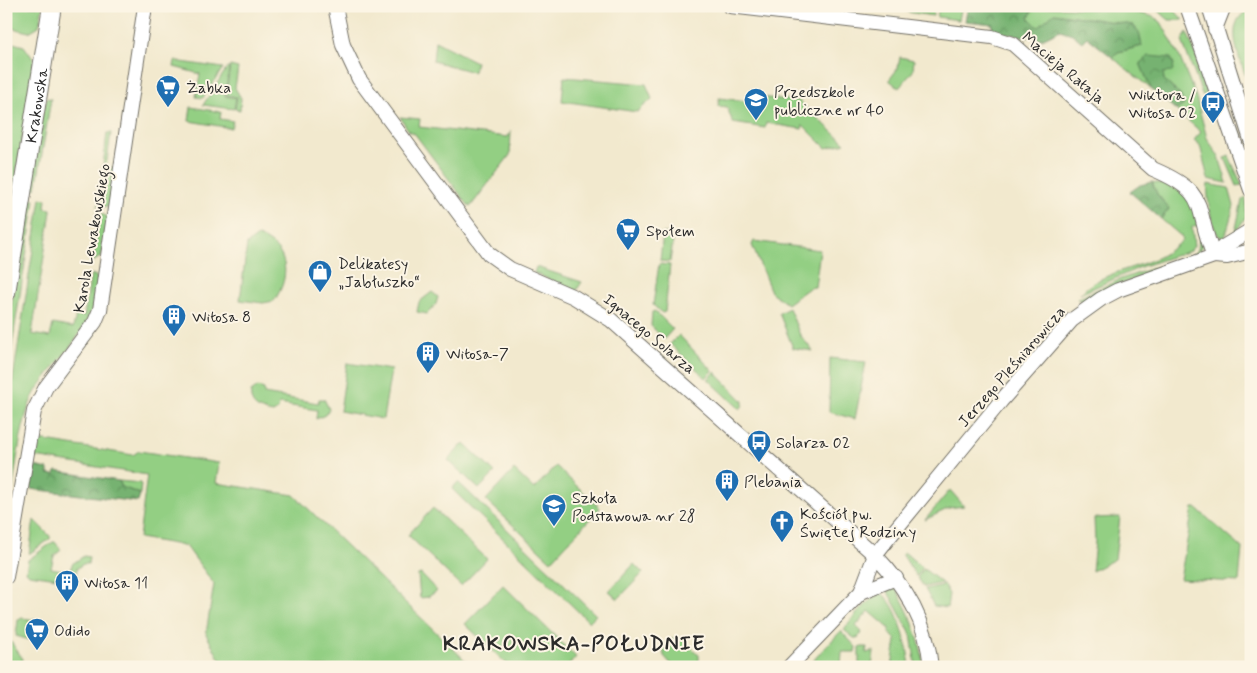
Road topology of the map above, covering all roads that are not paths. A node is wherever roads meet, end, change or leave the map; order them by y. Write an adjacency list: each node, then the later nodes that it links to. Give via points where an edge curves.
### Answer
1 (52, 6): 14 (main road, Krakowska)
2 (146, 6): 16 (street, Karola Lewakowskiego, via 100,310 95,322 46,387 34,411)
3 (335, 6): 15 (street, Ignacego Solarza, via 342,45 359,79 489,254 510,269 574,297 611,320)
4 (730, 6): 13 (street, Macieja Rataja, via 992,37 1013,44 1153,169 1190,188 1200,206)
5 (1187, 6): 10 (street)
6 (1209, 6): 8 (street)
7 (1224, 6): 8 (street)
8 (1216, 29): 9 (street)
9 (1251, 140)
10 (1251, 190)
11 (1251, 230): 13 (street, Jerzego Pleśniarowicza)
12 (1251, 252): 13 (street, Jerzego Pleśniarowicza)
13 (1214, 256): 15 (street, Jerzego Pleśniarowicza, via 1118,290 1072,320 1001,401)
14 (6, 293)
15 (875, 556): 17 (street, Ignacego Solarza); 18 (street, Jerzego Pleśniarowicza)
16 (6, 577)
17 (896, 578): 18 (street); 20 (street, Ignacego Solarza, via 923,624)
18 (862, 592): 19 (street)
19 (789, 667)
20 (931, 667)

